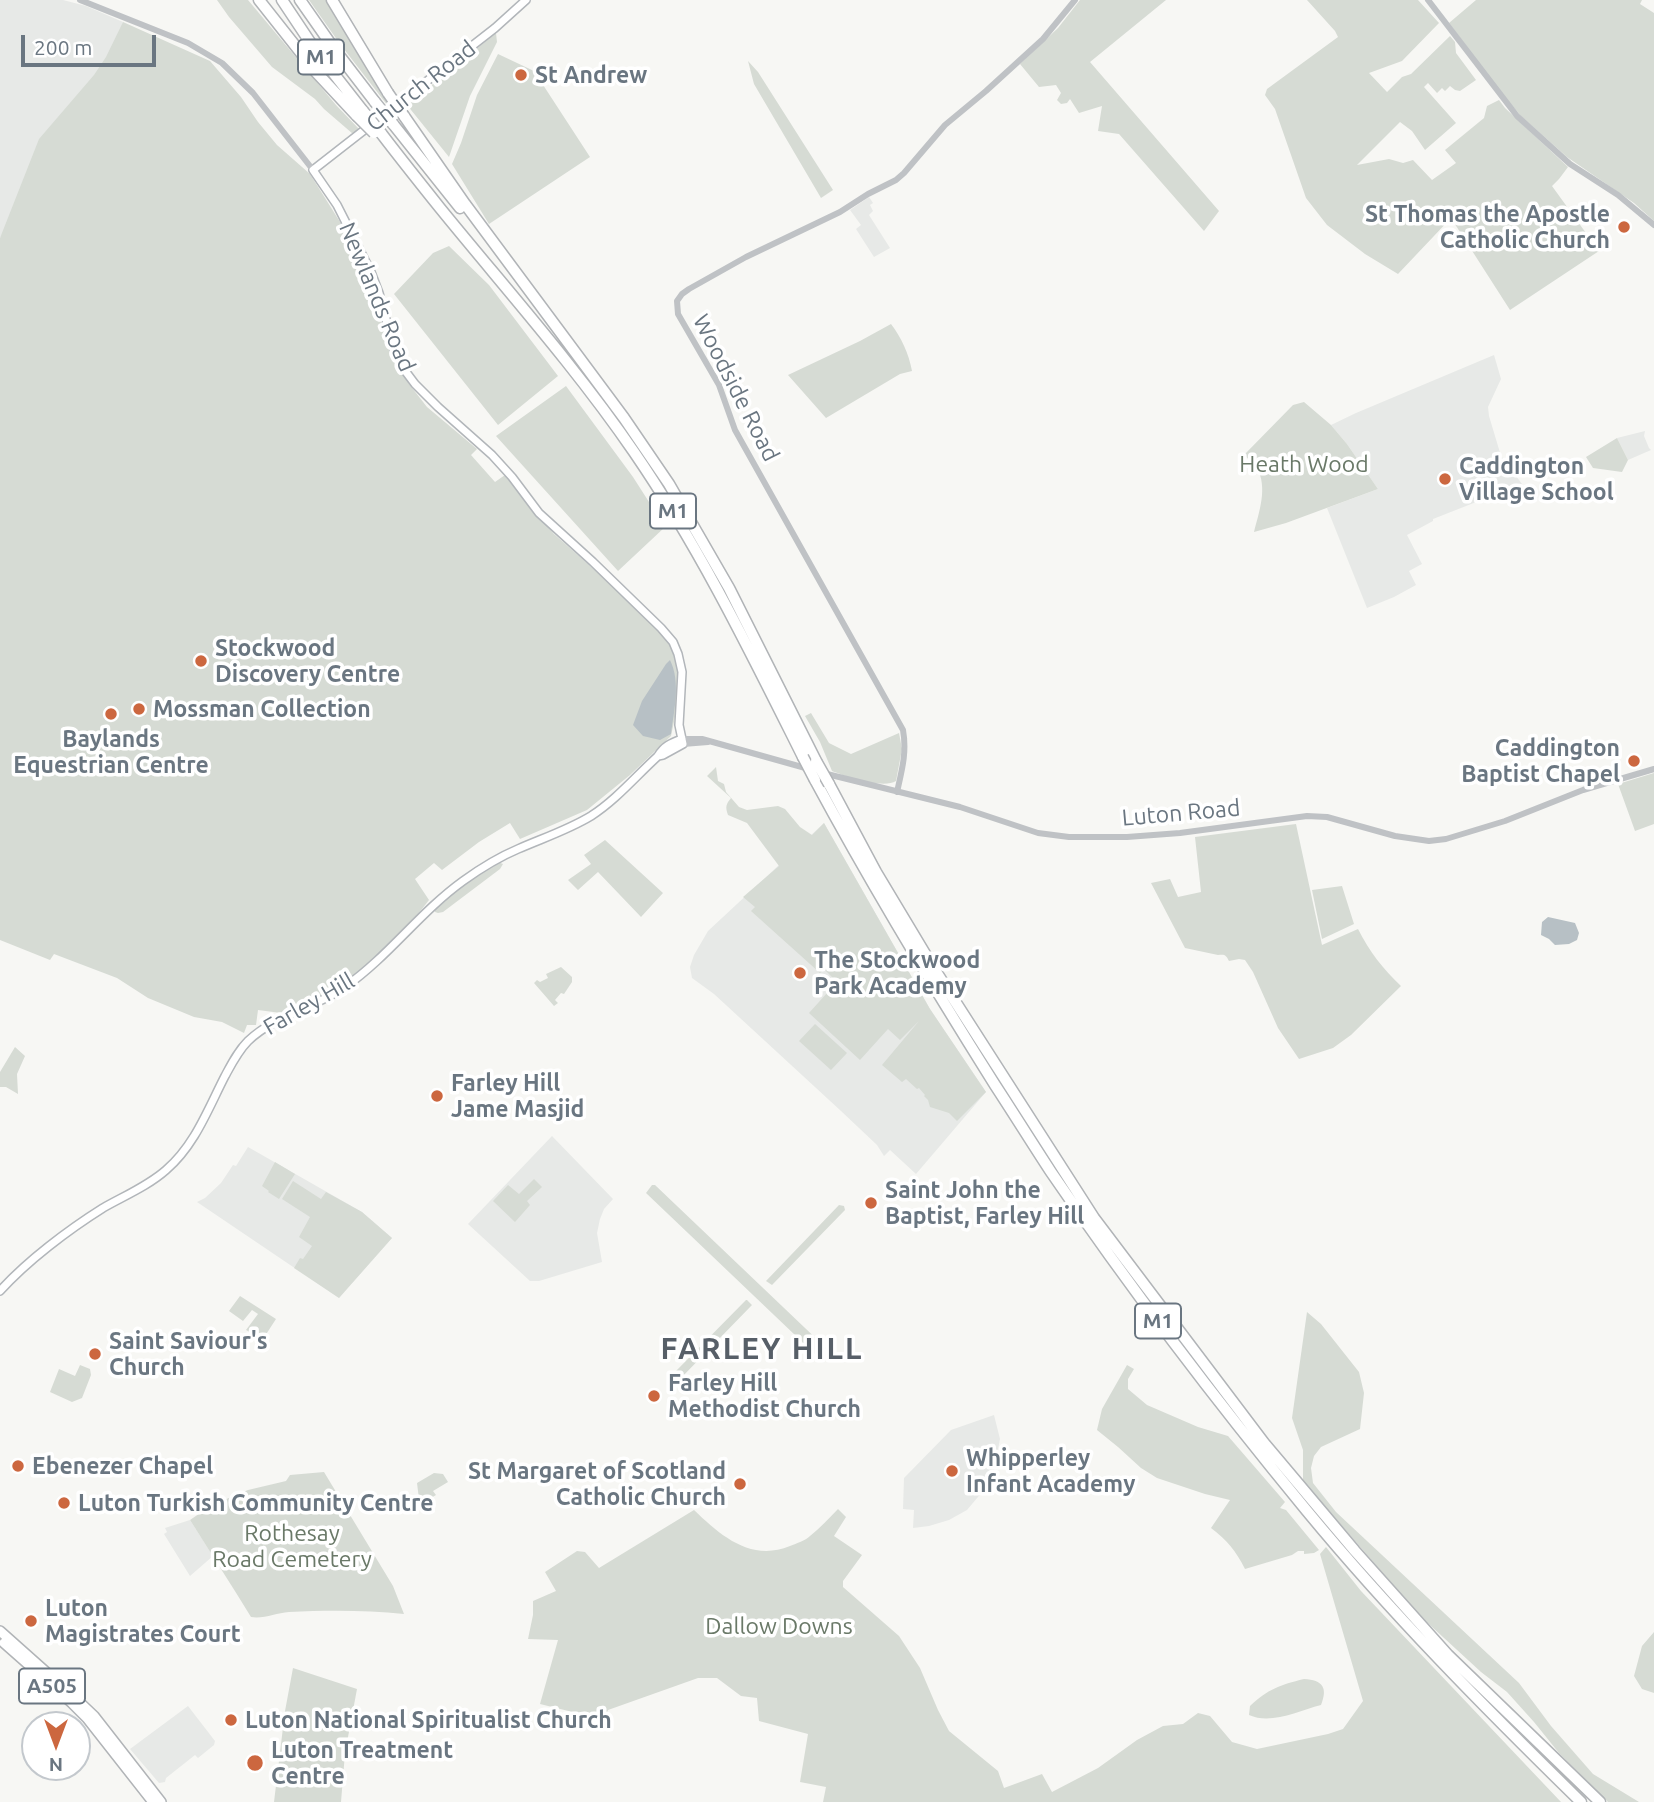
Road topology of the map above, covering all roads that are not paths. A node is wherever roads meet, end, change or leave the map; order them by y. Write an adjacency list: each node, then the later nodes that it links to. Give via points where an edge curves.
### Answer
1 (79, 0): 10 (street, Newlands Road, via 188,43 222,63 253,93)
2 (259, 0): 9 (highway, via 316,72)
3 (282, 0): 9 (highway, M1)
4 (300, 0): 12 (highway, M1, bridge)
5 (332, 0): 12 (highway, bridge, via 388,93)
6 (526, 0): 10 (main road, Church Road)
7 (1075, 0): 18 (street, Woodside Road, via 1043,39 945,125 896,180 729,266 677,301 678,314 719,385 734,430 903,730 905,759)
8 (1428, 0): 11 (street, via 1517,116 1570,164)
9 (360, 113): 24 (highway, M1, bridge, via 550,340 635,452 718,589 868,877 956,1024 1050,1170 1177,1348 1402,1620)
10 (313, 170): 13 (main road, Newlands Road, via 337,205 371,272 394,349 415,384 492,455 539,513 673,642 682,683)
11 (1654, 225)
12 (576, 354): 25 (highway, M1, bridge, via 669,484 877,872 1094,1218 1264,1443 1355,1550 1448,1655)
13 (679, 725): 14 (main road, Newlands Road); 15 (main road, Farley Hill)
14 (683, 741): 15 (main road); 16 (main road, Farley Hill); 18 (street, Luton Road, via 710,741)
15 (669, 743): 16 (main road, Farley Hill)
16 (658, 756): 19 (main road, Farley Hill, via 593,814 501,857 464,880 342,989 271,1024 248,1041 178,1158 158,1177 69,1232)
17 (1654, 769): 18 (street, Luton Road, via 1583,790 1505,821 1429,841 1307,816 1180,833 1069,838)
18 (897, 792)
19 (0, 1292)
20 (0, 1631): 23 (highway, A505, via 93,1716)
21 (0, 1639): 22 (highway, A505, via 72,1703)
22 (153, 1802)
23 (161, 1802)
24 (1581, 1802)
25 (1600, 1802)

